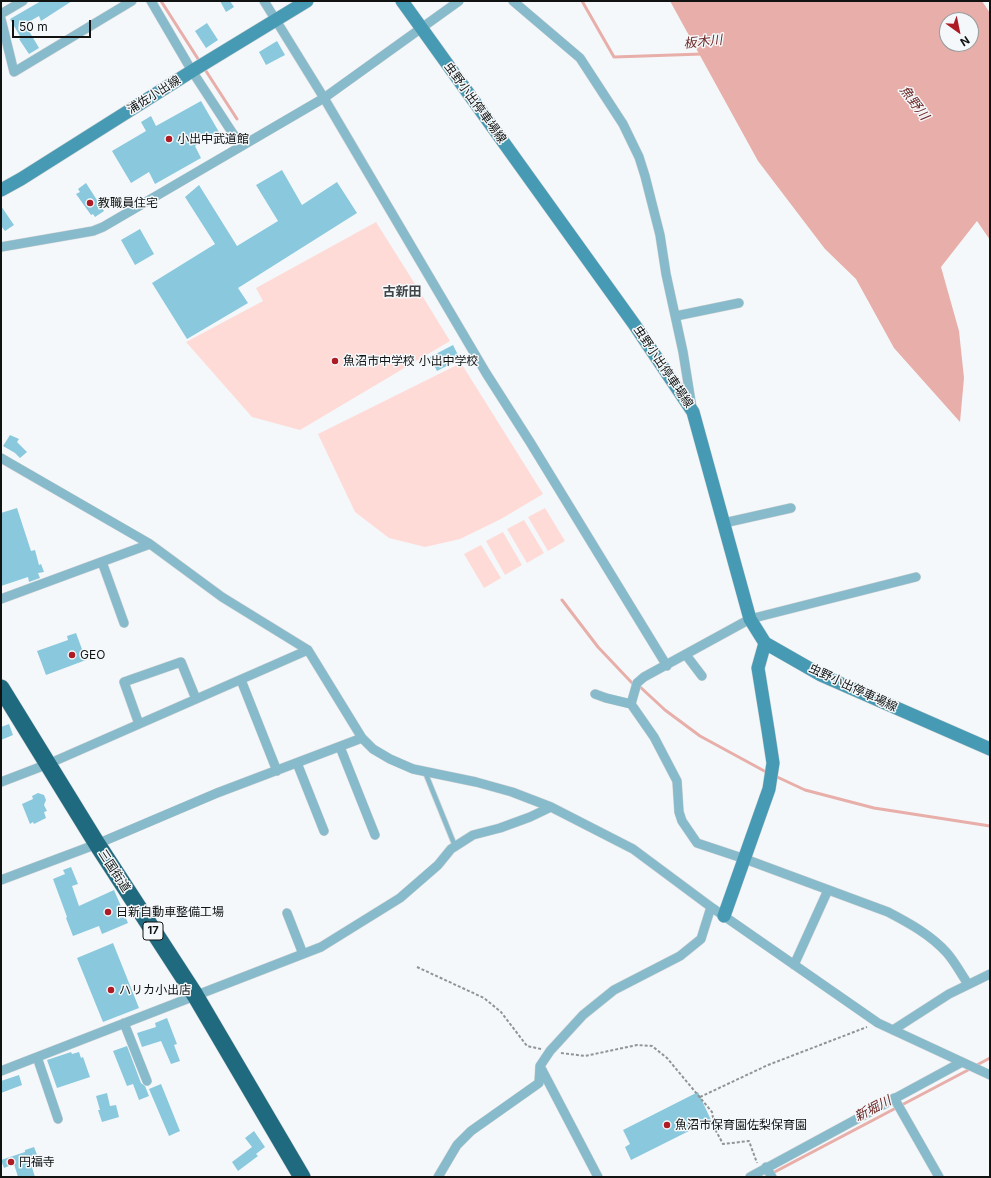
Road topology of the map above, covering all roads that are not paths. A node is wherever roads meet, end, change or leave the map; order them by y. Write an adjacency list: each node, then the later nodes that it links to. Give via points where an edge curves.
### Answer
1 (23, 1): 9 (street)
2 (132, 1): 10 (street, via 14,72)
3 (150, 1): 13 (street)
4 (264, 1): 11 (street)
5 (307, 1): 11 (main road, 浦佐小出線)
6 (402, 1): 12 (main road, 虫野小出停車場線)
7 (458, 1): 12 (street)
8 (513, 1): 19 (street, via 580,58 623,124 645,176)
9 (1, 14)
10 (1, 19)
11 (275, 20): 13 (main road, 浦佐小出線); 14 (street)
12 (422, 28): 14 (street); 20 (main road, 虫野小出停車場線, via 634,324)
13 (194, 70): 15 (street); 16 (main road, 浦佐小出線)
14 (324, 98): 15 (street); 33 (street, via 486,373)
15 (241, 146): 17 (street, via 94,231)
16 (1, 190)
17 (1, 247)
18 (739, 302): 19 (street)
19 (676, 316): 20 (street)
20 (693, 412): 23 (main road, 虫野小出停車場線)
21 (1, 458): 24 (street)
22 (791, 508): 23 (street)
23 (724, 524): 28 (main road, 虫野小出停車場線)
24 (150, 544): 25 (street); 31 (street, via 222,597)
25 (102, 562): 27 (street); 29 (street)
26 (916, 577): 28 (street)
27 (1, 599)
28 (750, 619): 30 (main road, 虫野小出停車場線); 32 (street)
29 (124, 623)
30 (765, 643): 43 (main road, 虫野小出停車場線, via 821,676); 54 (main road, via 758,668 772,767 769,789)
31 (308, 650): 35 (street); 41 (street)
32 (686, 655): 33 (street); 34 (street)
33 (667, 666): 39 (street, via 644,677 636,688)
34 (702, 676)
35 (241, 680): 38 (street); 46 (street)
36 (1, 688): 45 (highway, 三国街道 / 17)
37 (596, 694): 39 (street)
38 (196, 699): 40 (street); 40 (street, via 181,662 124,682)
39 (631, 704): 54 (street, via 654,737 676,781 682,821 697,843)
40 (140, 724): 45 (street)
41 (362, 738): 42 (street); 47 (street, via 372,749 390,759)
42 (340, 747): 44 (street); 51 (street)
43 (990, 748)
44 (297, 763): 46 (street); 50 (street)
45 (48, 764): 48 (street); 52 (highway, 三国街道 / 17)
46 (277, 771): 52 (street)
47 (425, 772): 49 (street, via 476,782); 53 (lane)
48 (1, 782)
49 (551, 806): 53 (street, via 530,817 473,835); 57 (street, via 633,849)
50 (324, 831)
51 (376, 835)
52 (97, 844): 55 (street); 64 (highway, 三国街道 / 17)
53 (455, 846): 60 (street, via 438,865 400,898 321,947)
54 (745, 859): 56 (street); 59 (main road)
55 (1, 880)
56 (828, 890): 61 (street); 63 (street, via 888,912 926,934 948,953)
57 (711, 907): 59 (street); 69 (street, via 701,939 680,956 614,990 583,1015 550,1051)
58 (287, 913): 60 (street)
59 (724, 916): 61 (street)
60 (303, 954): 64 (street)
61 (794, 965): 66 (street)
62 (990, 974): 63 (street)
63 (968, 984): 66 (street)
64 (195, 995): 65 (street); 76 (highway, 三国街道 / 17)
65 (124, 1023): 67 (street); 72 (street)
66 (892, 1030): 68 (street)
67 (37, 1057): 70 (street); 74 (street)
68 (962, 1062): 71 (street); 73 (street)
69 (540, 1066): 77 (street, via 539,1083 471,1131 457,1145); 78 (street)
70 (1, 1071)
71 (990, 1075)
72 (147, 1081)
73 (894, 1098): 75 (street); 81 (street)
74 (58, 1119)
75 (763, 1169): 79 (street); 80 (street)
76 (302, 1177)
77 (438, 1177)
78 (597, 1177)
79 (750, 1177)
80 (772, 1177)
81 (939, 1177)

